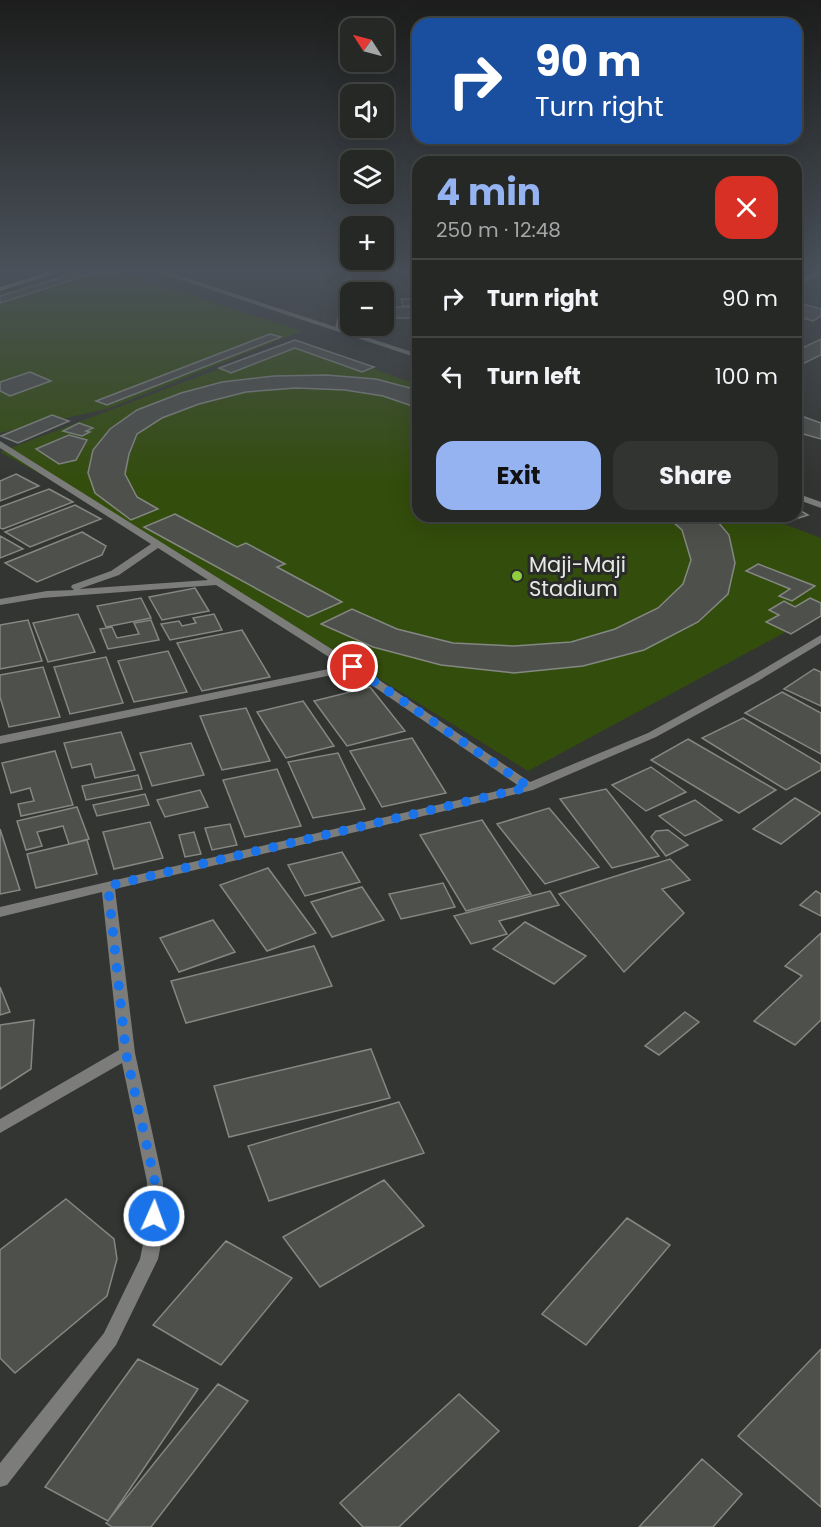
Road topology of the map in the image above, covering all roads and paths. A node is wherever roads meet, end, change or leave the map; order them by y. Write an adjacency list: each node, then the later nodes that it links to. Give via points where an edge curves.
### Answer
1 (378, 341): 2 (street)
2 (410, 352)
3 (0, 444): 6 (street)
4 (802, 498): 5 (street)
5 (821, 505)
6 (156, 544): 7 (street); 8 (street, via 115,573)
7 (218, 582): 8 (street); 11 (street)
8 (42, 595): 9 (street)
9 (0, 602)
10 (821, 638): 13 (street, via 652,735)
11 (353, 667): 12 (street); 13 (street)
12 (0, 740)
13 (529, 787): 14 (street)
14 (108, 886): 15 (street); 16 (street)
15 (0, 912)
16 (126, 1053): 17 (street); 18 (street, via 155,1182 154,1234 149,1259 110,1339)
17 (0, 1127)
18 (0, 1478)

